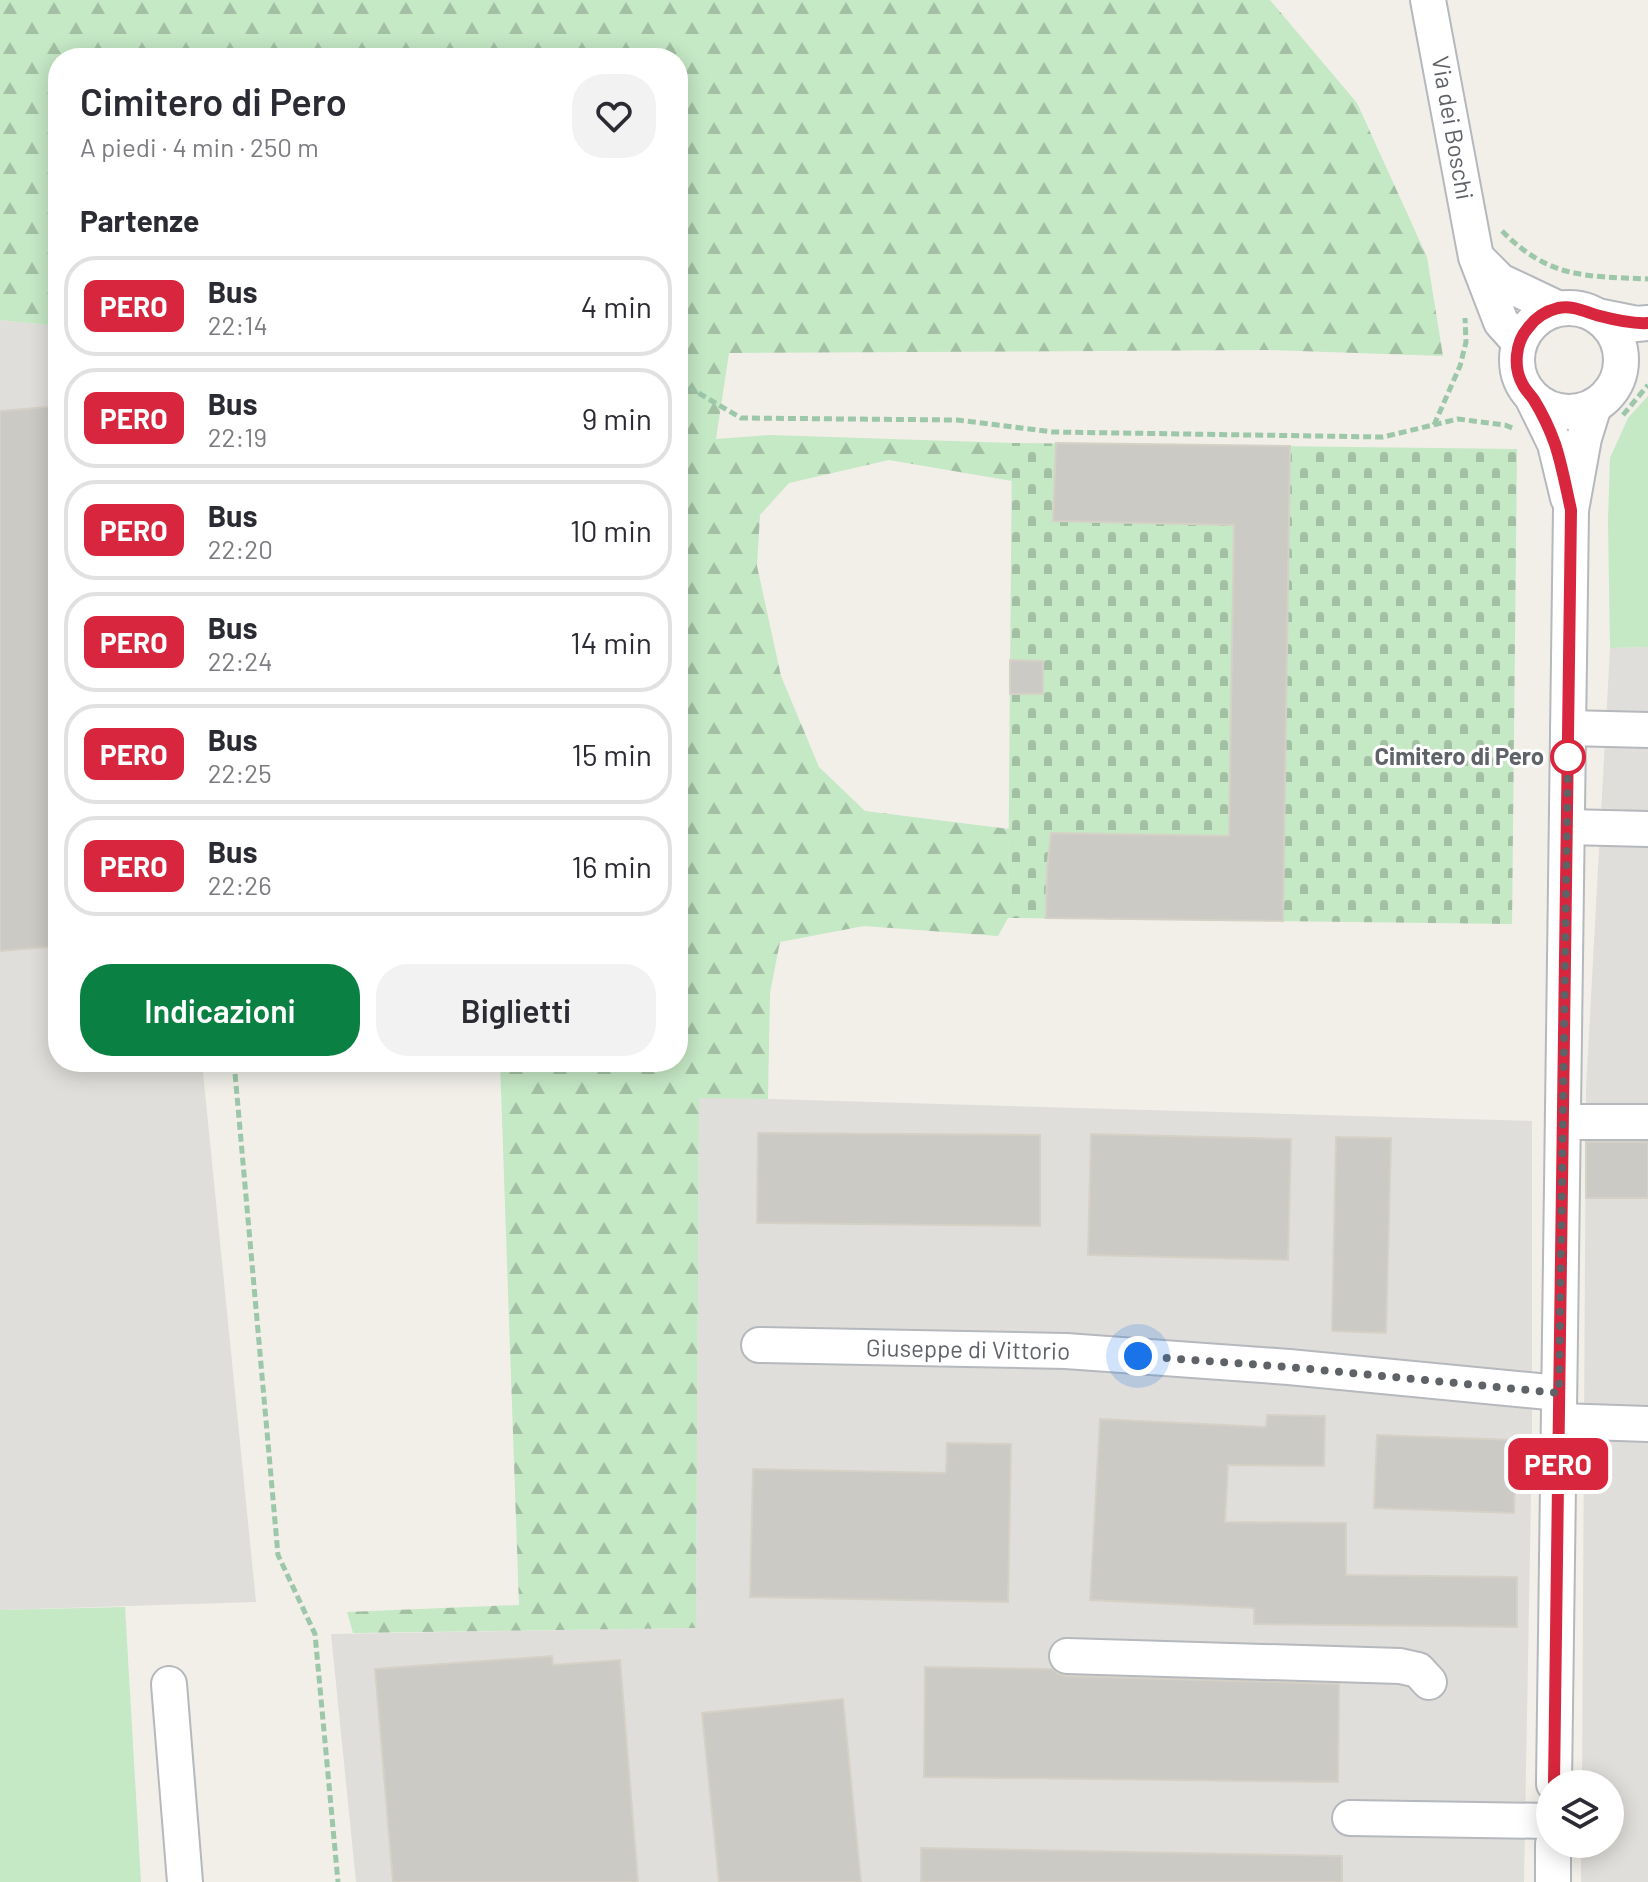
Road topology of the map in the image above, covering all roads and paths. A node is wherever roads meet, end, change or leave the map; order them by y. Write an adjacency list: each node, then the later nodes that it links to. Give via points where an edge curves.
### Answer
1 (1428, 0): 3 (street, Via dei Boschi)
2 (1497, 223): 4 (path, via 1527,254 1559,270)
3 (1476, 257): 5 (street, via 1500,281); 8 (street, Via dei Boschi, via 1501,322)
4 (1648, 279)
5 (1557, 308): 6 (street, via 1584,309); 8 (street, via 1532,322)
6 (1597, 316): 7 (street); 11 (street, via 1611,328 1621,351 1621,370)
7 (1648, 323)
8 (1519, 342): 12 (street, via 1518,372)
9 (1648, 354): 11 (street)
10 (688, 387): 13 (path, via 741,418 957,420 1053,432 1383,437 1458,419)
11 (1604, 397): 12 (street, via 1578,412 1550,409); 14 (street, via 1584,438)
12 (1533, 399): 14 (street, via 1555,444)
13 (1516, 429)
14 (1571, 510): 15 (street)
15 (1568, 728): 16 (street); 17 (street)
16 (1648, 730)
17 (1567, 827): 18 (street); 20 (street)
18 (1648, 829)
19 (235, 1072): 33 (path, via 278,1555 315,1634)
20 (1563, 1122): 21 (street); 23 (street)
21 (1648, 1122)
22 (759, 1345): 23 (street, Giuseppe di Vittorio, via 1066,1351 1289,1367)
23 (1559, 1407): 24 (street, Giuseppe di Vittorio); 28 (street)
24 (1648, 1424)
25 (1067, 1656): 26 (street, via 1400,1666 1418,1670)
26 (1429, 1682)
27 (169, 1684): 32 (street)
28 (1554, 1770)
29 (1350, 1818): 30 (street)
30 (1536, 1821)
31 (1553, 1858): 34 (street)
32 (185, 1882)
33 (338, 1882)
34 (1553, 1882)

